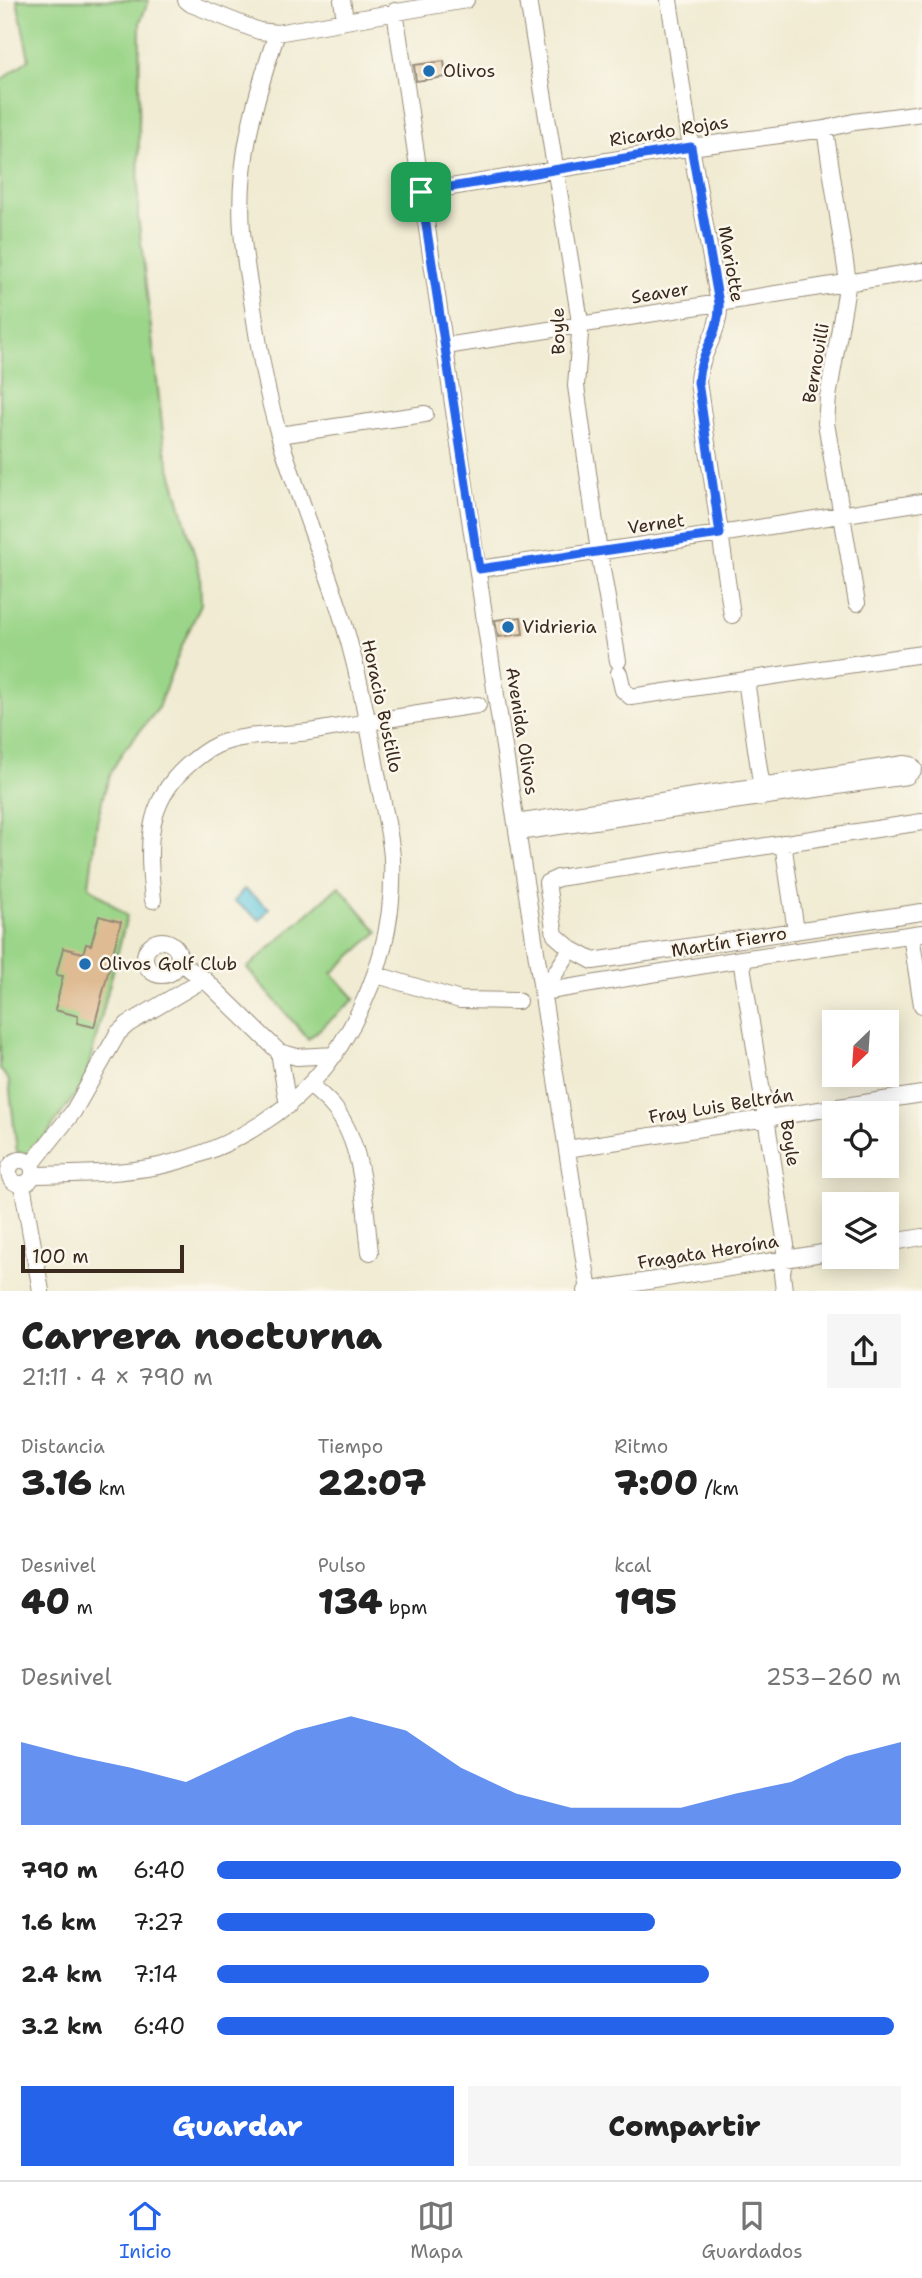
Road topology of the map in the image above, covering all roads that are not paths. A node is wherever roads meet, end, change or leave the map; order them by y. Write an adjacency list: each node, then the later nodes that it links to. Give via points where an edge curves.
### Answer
1 (186, 0): 8 (street, via 259,31)
2 (342, 0): 7 (street)
3 (466, 0): 6 (street)
4 (528, 0): 12 (street, Boyle)
5 (669, 0): 11 (street, Mariotte)
6 (395, 11): 7 (street); 13 (street, Avenida Olivos)
7 (345, 19): 8 (street)
8 (277, 33): 20 (street, Horacio Bustillo, via 252,113 241,200 257,333)
9 (922, 113): 10 (street, Ricardo Rojas)
10 (825, 129): 11 (street, Ricardo Rojas); 15 (street, Bernouilli)
11 (691, 147): 12 (street, Ricardo Rojas); 16 (street, Mariotte)
12 (554, 169): 13 (street, Ricardo Rojas); 17 (street, Boyle)
13 (421, 192): 18 (street, Avenida Olivos)
14 (922, 271): 15 (street, Seaver)
15 (848, 282): 16 (street, Seaver); 22 (street, Bernouilli, via 826,412)
16 (719, 303): 17 (street, Seaver); 23 (street, Mariotte, via 719,321 698,369 698,382)
17 (580, 325): 18 (street, Seaver); 24 (street, Boyle, via 576,386)
18 (446, 346): 25 (street, Avenida Olivos)
19 (425, 414): 20 (street)
20 (279, 435): 31 (street, Horacio Bustillo, via 341,613)
21 (922, 502): 22 (street, Vernet)
22 (842, 513): 23 (street, Vernet); 26 (street, Bernouilli)
23 (720, 534): 24 (street, Vernet); 27 (street, Mariotte)
24 (599, 552): 25 (street, Vernet); 29 (street, Boyle, via 623,690 631,697)
25 (479, 569): 35 (street, Avenida Olivos)
26 (857, 603)
27 (732, 615)
28 (922, 654): 29 (street)
29 (746, 680): 33 (street)
30 (478, 705): 31 (street)
31 (368, 720): 37 (street, via 235,740 200,755 173,780 156,810 150,846); 44 (street, Horacio Bustillo, via 392,857 391,910)
32 (918, 768): 33 (street, via 907,776)
33 (762, 791): 35 (street)
34 (922, 822): 36 (street)
35 (517, 828): 46 (street, Avenida Olivos)
36 (783, 843): 39 (street); 41 (street, via 550,881 547,891 555,935)
37 (153, 900)
38 (922, 912): 39 (street)
39 (796, 931): 41 (street, via 598,961)
40 (917, 934): 42 (street, Martín Fierro); 48 (street)
41 (571, 949): 46 (street)
42 (741, 959): 46 (street, Martín Fierro); 54 (street, Boyle)
43 (179, 962): 45 (street)
44 (377, 975): 47 (street, via 460,1000); 50 (street, Horacio Bustillo)
45 (204, 979): 49 (street); 56 (street, via 118,1033 73,1112)
46 (543, 992): 55 (street, Avenida Olivos)
47 (518, 1001)
48 (922, 1005)
49 (279, 1052): 50 (street, via 297,1057); 53 (street)
50 (335, 1055): 51 (street, Horacio Bustillo)
51 (311, 1086): 53 (street, Horacio Bustillo); 59 (street, via 333,1107 352,1144)
52 (922, 1094): 54 (street, Fray Luis Beltrán)
53 (288, 1106): 56 (street, Horacio Bustillo, via 231,1139 160,1166 91,1173)
54 (767, 1119): 55 (street, Fray Luis Beltrán); 61 (street, Boyle, via 786,1245)
55 (567, 1149): 63 (street, Avenida Olivos)
56 (16, 1173): 62 (street)
57 (922, 1237): 58 (street)
58 (899, 1241)
59 (370, 1252)
60 (822, 1253): 61 (street, Fragata Heroína)
61 (784, 1260): 63 (street, Fragata Heroína); 64 (street, Boyle)
62 (41, 1291)
63 (588, 1291)
64 (784, 1291)

